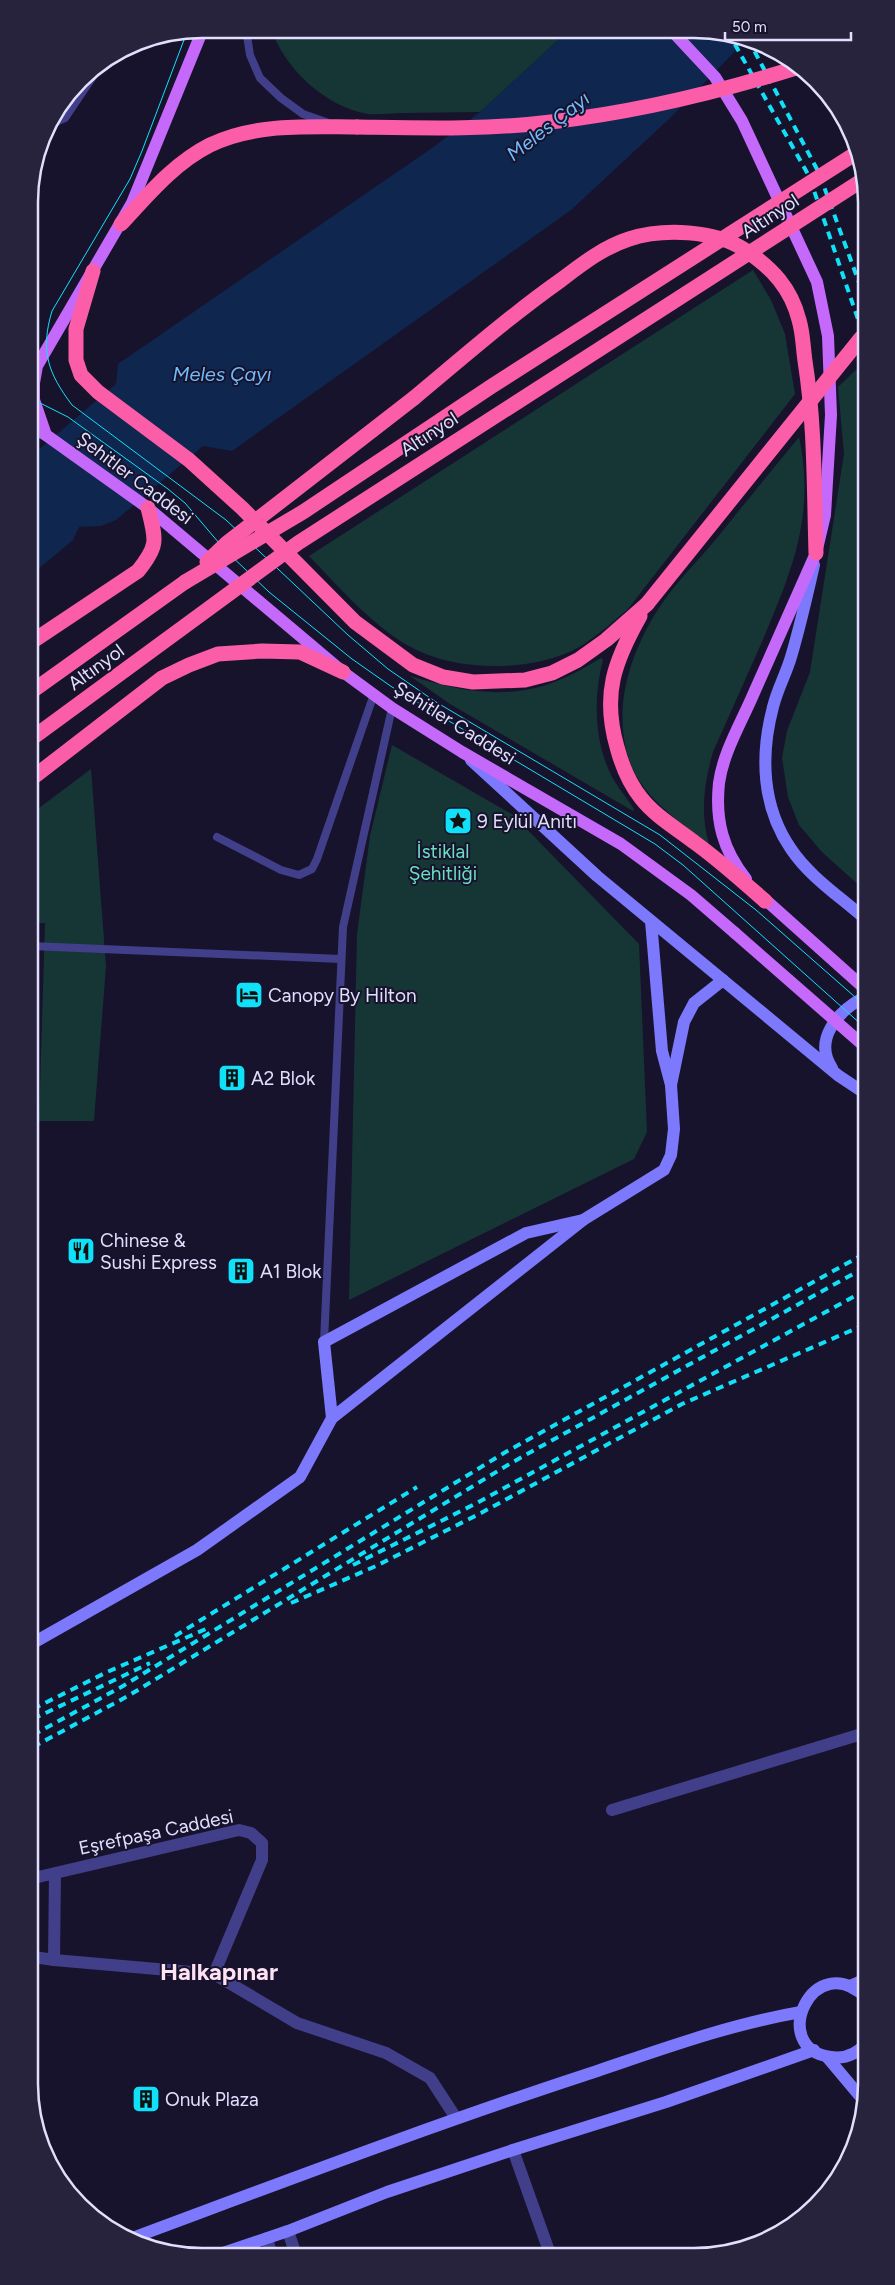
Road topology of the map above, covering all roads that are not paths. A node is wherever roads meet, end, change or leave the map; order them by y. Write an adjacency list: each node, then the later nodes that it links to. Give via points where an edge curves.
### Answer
1 (199, 38): 10 (main road, via 142,182)
2 (247, 38): 7 (lane, via 260,78 281,98 303,114 333,124)
3 (679, 38): 18 (main road, via 715,77 742,121 817,282 828,336 831,416 825,515)
4 (791, 69): 7 (highway, bridge, via 682,101 549,122)
5 (88, 83): 6 (lane, via 65,118)
6 (59, 121)
7 (357, 127): 10 (highway, via 293,127 245,132 209,145 160,181)
8 (851, 156): 19 (highway, Altınyol, bridge, via 492,386 303,512)
9 (856, 183): 26 (highway, Altınyol, bridge, via 298,543)
10 (121, 224): 11 (main road)
11 (93, 272): 13 (main road); 20 (highway, via 76,329 76,360 82,375 98,392 189,460 356,622 413,665 443,677 473,682 525,680 578,660)
12 (858, 342): 20 (highway, bridge)
13 (38, 364)
14 (38, 412): 16 (main road)
15 (38, 432): 16 (main road, Şehitler Caddesi)
16 (46, 436): 17 (main road, Şehitler Caddesi)
17 (148, 508): 21 (highway, via 155,539 151,555 138,572); 22 (main road, Şehitler Caddesi)
18 (816, 553): 19 (highway, bridge, via 815,457 808,380 799,319 781,279 764,262 736,244 695,233 659,232 628,239 592,257 532,300 414,398 227,543); 30 (main road, via 735,737 720,781 719,816 724,843 738,869); 31 (main road, via 803,617 773,707 764,766 774,816 791,850)
19 (185, 582): 23 (highway, Altınyol)
20 (648, 604): 30 (highway, via 618,660 610,698 610,724 626,776 655,813 719,860)
21 (38, 638)
22 (343, 672): 24 (main road, Şehitler Caddesi); 28 (highway, via 300,652 218,654 162,678)
23 (38, 686)
24 (374, 694): 25 (main road, Şehitler Caddesi); 29 (lane, via 312,869 299,875 281,870)
25 (392, 708): 27 (main road, Şehitler Caddesi); 34 (lane, via 343,927)
26 (38, 734)
27 (462, 752): 32 (main road); 38 (main road, Şehitler Caddesi, bridge, via 621,844 691,895)
28 (38, 774)
29 (217, 837)
30 (765, 901): 36 (main road)
31 (858, 912)
32 (651, 921): 35 (main road); 40 (main road, via 662,1051)
33 (38, 946): 34 (lane)
34 (341, 959): 43 (lane)
35 (724, 980): 39 (main road); 40 (main road, via 694,1003 684,1022)
36 (858, 982)
37 (858, 1002): 39 (main road, via 841,1013 827,1035 826,1058)
38 (858, 1040)
39 (838, 1076): 41 (main road)
40 (671, 1085): 42 (main road, via 674,1129 671,1155 664,1170)
41 (858, 1089)
42 (583, 1220): 43 (main road, via 526,1233); 44 (main road)
43 (324, 1342): 44 (main road)
44 (332, 1418): 45 (main road, via 300,1478 198,1550)
45 (38, 1640)
46 (857, 1735): 47 (street)
47 (612, 1810)
48 (55, 1874): 49 (street, Eşrefpaşa Caddesi); 51 (street); 52 (street, Eşrefpaşa Caddesi, via 239,1830 256,1836 262,1843 262,1860)
49 (38, 1877)
50 (38, 1958): 51 (street)
51 (54, 1960): 52 (street)
52 (214, 1974): 61 (street, via 298,2023 386,2053 430,2078)
53 (857, 1983): 54 (main road)
54 (850, 1986): 55 (main road); 56 (main road, via 838,1984 820,1988)
55 (857, 1991)
56 (800, 2012): 57 (main road, via 802,2033); 61 (main road, via 688,2041)
57 (814, 2050): 59 (main road); 62 (main road, via 666,2102)
58 (857, 2050): 59 (main road, via 839,2058)
59 (827, 2056): 60 (main road)
60 (857, 2092)
61 (456, 2118): 64 (main road)
62 (512, 2150): 63 (main road, via 387,2192); 69 (street)
63 (288, 2231): 65 (main road); 68 (street)
64 (140, 2235)
65 (267, 2238): 66 (main road); 67 (street)
66 (238, 2248)
67 (270, 2248)
68 (294, 2248)
69 (548, 2248)

